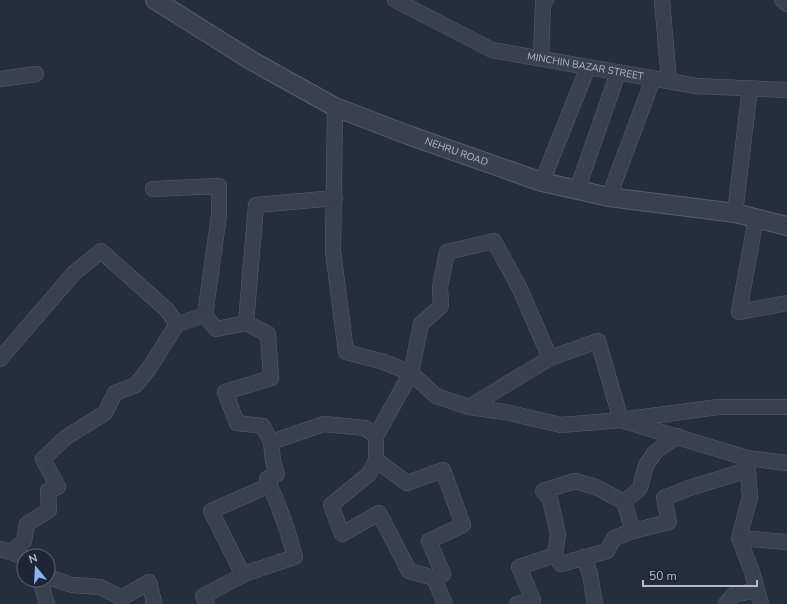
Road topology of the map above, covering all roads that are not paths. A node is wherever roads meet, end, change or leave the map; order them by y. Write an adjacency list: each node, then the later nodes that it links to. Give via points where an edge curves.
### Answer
1 (155, 0): 16 (street, NEHRU ROAD, via 254,62)
2 (546, 0): 7 (street, via 543,2)
3 (662, 0): 13 (street)
4 (782, 0): 6 (street)
5 (400, 1): 7 (street, MINCHIN BAZAR STREET, via 492,50)
6 (787, 4)
7 (541, 59): 8 (street, MINCHIN BAZAR STREET)
8 (588, 67): 9 (street, MINCHIN BAZAR STREET); 17 (street)
9 (618, 72): 12 (street, MINCHIN BAZAR STREET); 19 (street)
10 (36, 74): 11 (street)
11 (0, 79)
12 (653, 79): 13 (street, MINCHIN BAZAR STREET); 20 (street)
13 (669, 81): 14 (street, MINCHIN BAZAR STREET, via 696,86)
14 (750, 88): 15 (street, MINCHIN BAZAR STREET); 22 (street)
15 (787, 90)
16 (335, 106): 17 (street, NEHRU ROAD, via 408,135); 21 (street)
17 (542, 182): 19 (street, NEHRU ROAD)
18 (153, 189): 26 (street, via 219,186 219,215)
19 (577, 190): 20 (street, NEHRU ROAD)
20 (609, 196): 22 (street, NEHRU ROAD)
21 (334, 198): 27 (street, via 256,205); 31 (street, via 334,251 346,352 384,362)
22 (735, 213): 23 (street, NEHRU ROAD)
23 (756, 218): 24 (street, NEHRU ROAD); 25 (street, via 739,312)
24 (787, 226)
25 (787, 303)
26 (205, 315): 27 (street, via 216,329); 28 (street)
27 (246, 323): 37 (street, via 268,334 271,378 225,392 237,423 263,426)
28 (177, 324): 30 (street, via 167,310 101,251 74,273); 46 (street, via 136,385 115,393 105,414 65,438 43,459 58,487 48,491 49,510 27,524 24,541)
29 (550, 358): 31 (street, via 520,289 494,241 447,252 440,288 441,306 421,324); 32 (street); 34 (street, via 598,340)
30 (0, 359)
31 (411, 373): 32 (street, via 436,396); 35 (street)
32 (470, 407): 34 (street, via 561,425)
33 (787, 407): 34 (street, via 718,407)
34 (621, 420): 36 (street)
35 (376, 436): 37 (street, via 365,428 324,424); 38 (street)
36 (678, 436): 40 (street); 42 (street, via 656,451 646,465 640,488)
37 (270, 442): 41 (street, via 277,474 267,479)
38 (376, 460): 50 (street, via 407,483 443,470 463,525 429,541 444,574); 50 (street, via 369,474 332,505 342,534 379,513 409,571)
39 (787, 463): 40 (street)
40 (748, 464): 43 (street, via 664,498 669,522); 44 (street, via 750,497)
41 (270, 485): 49 (street, via 289,533 295,558); 49 (street, via 211,511)
42 (624, 502): 43 (street); 47 (street, via 596,487 575,481 543,491 550,499 558,534)
43 (633, 531): 48 (street, via 614,538 606,551)
44 (739, 538): 45 (street); 53 (street)
45 (787, 542)
46 (12, 553)
47 (555, 555): 48 (street, via 562,564); 58 (street, via 519,567 533,600)
48 (584, 557): 59 (street)
49 (243, 575): 56 (street, via 202,596)
50 (434, 578): 57 (street)
51 (56, 580): 55 (street, via 72,585 100,587 122,598 149,582)
52 (42, 588): 54 (street)
53 (759, 597): 60 (street, via 733,594)
54 (47, 604)
55 (153, 604)
56 (207, 604)
57 (444, 604)
58 (517, 604)
59 (595, 604)
60 (726, 604)

